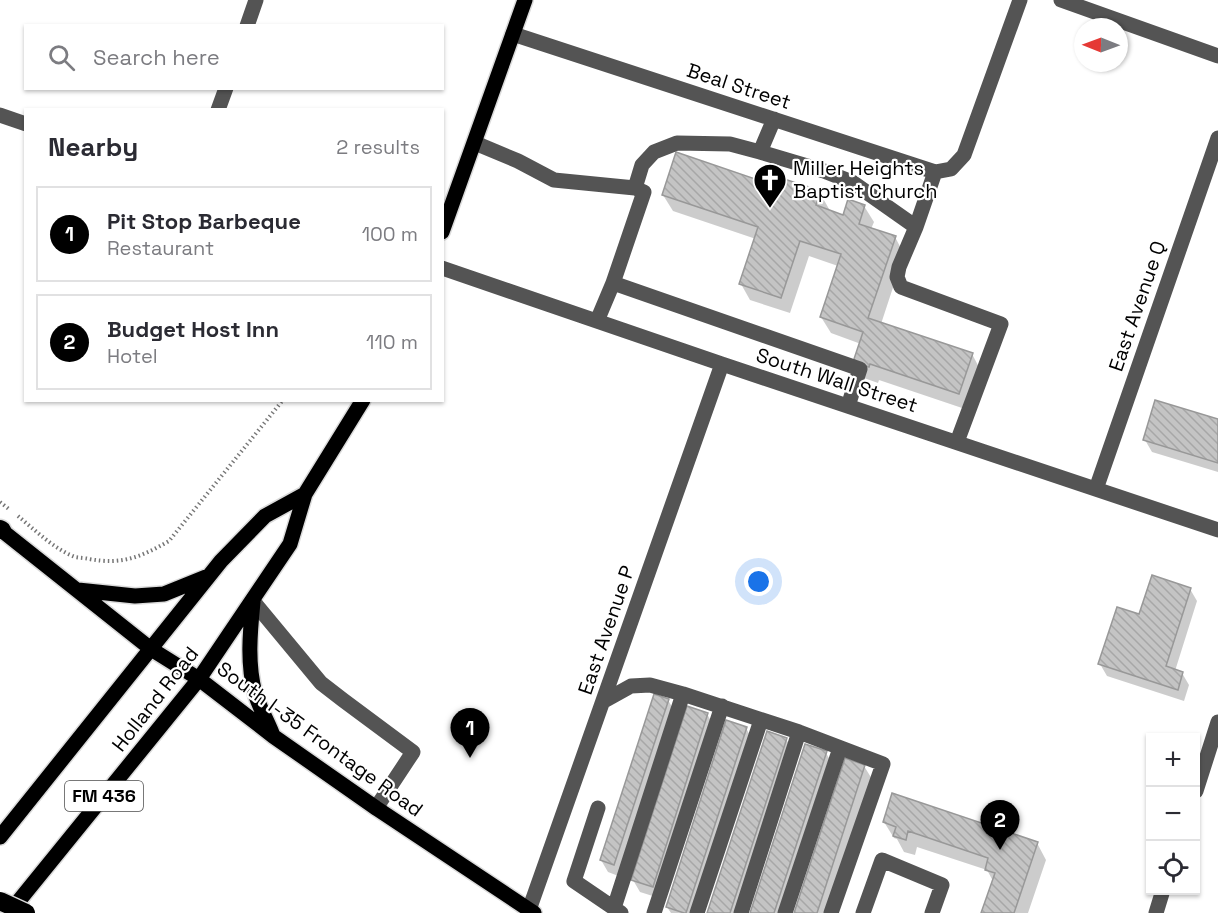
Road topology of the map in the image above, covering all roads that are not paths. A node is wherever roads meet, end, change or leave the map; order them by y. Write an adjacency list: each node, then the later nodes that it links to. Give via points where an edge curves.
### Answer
1 (256, 0): 5 (street)
2 (525, 0): 6 (main road)
3 (1020, 0): 16 (street, Beal Street, via 964,155 951,169)
4 (1061, 0): 7 (street)
5 (248, 24)
6 (513, 34): 11 (street, Beal Street); 14 (main road)
7 (1218, 56)
8 (225, 90): 9 (street)
9 (219, 108)
10 (0, 115): 12 (street)
11 (774, 119): 15 (street); 16 (street, Beal Street)
12 (24, 123)
13 (1218, 138): 27 (street, East Avenue Q)
14 (475, 143): 17 (street, via 554,180); 18 (main road)
15 (760, 152): 17 (street, via 730,144 677,143 654,152 642,165); 19 (street, via 852,182)
16 (935, 172): 19 (street)
17 (635, 188): 21 (street, via 644,192)
18 (444, 227)
19 (915, 227): 26 (street, via 899,267 901,287 1001,324)
20 (444, 269): 22 (street, South Wall Street)
21 (613, 283): 22 (street); 25 (street, via 860,369)
22 (597, 321): 23 (street, South Wall Street)
23 (722, 364): 25 (street, South Wall Street); 37 (street, East Avenue P)
24 (362, 402): 28 (main road, Holland Road / FM 436)
25 (848, 406): 26 (street, South Wall Street)
26 (957, 442): 27 (street, South Wall Street)
27 (1096, 489): 30 (street, South Wall Street)
28 (305, 494): 31 (main road, Holland Road / FM 436, via 265,516); 33 (main road, Holland Road / FM 436, via 290,544)
29 (1, 529): 32 (main road, South I-35 Frontage Road)
30 (1218, 530)
31 (208, 577): 32 (main road, via 164,594 135,596); 34 (main road, Holland Road / FM 436)
32 (78, 590): 34 (main road, South I-35 Frontage Road)
33 (253, 601): 35 (main road, Holland Road / FM 436); 42 (main road, via 250,662 255,693); 45 (street, via 321,682 413,752)
34 (151, 649): 35 (main road, South I-35 Frontage Road); 47 (main road, Holland Road / FM 436)
35 (200, 679): 42 (main road, South I-35 Frontage Road); 52 (main road, Holland Road / FM 436)
36 (684, 694): 37 (street, via 650,685 631,686); 38 (street); 50 (street)
37 (604, 701): 51 (street, East Avenue P)
38 (722, 706): 39 (street); 54 (street)
39 (761, 720): 41 (street); 55 (street)
40 (1218, 722): 44 (street)
41 (799, 732): 43 (street); 56 (street)
42 (273, 736): 45 (main road, South I-35 Frontage Road)
43 (840, 748): 57 (street); 58 (street, via 883,764)
44 (1197, 787)
45 (376, 807): 51 (main road, South I-35 Frontage Road)
46 (598, 808): 50 (street, via 573,881)
47 (0, 837)
48 (1162, 895): 61 (street)
49 (0, 901): 53 (highway, bridge)
50 (618, 911)
51 (531, 912)
52 (9, 913)
53 (26, 913)
54 (654, 913)
55 (697, 913)
56 (741, 913)
57 (785, 913)
58 (831, 913)
59 (863, 913): 60 (street, via 882,860 942,885)
60 (932, 913)
61 (1156, 913)

